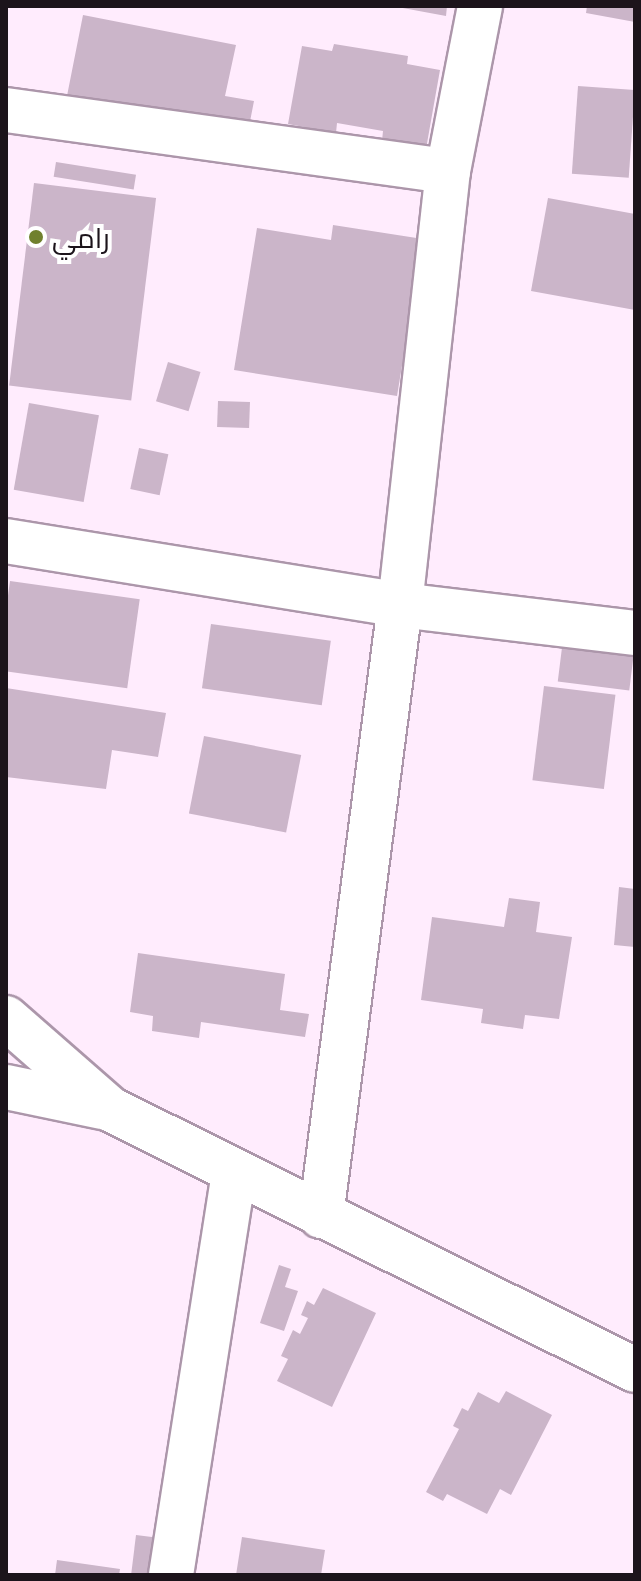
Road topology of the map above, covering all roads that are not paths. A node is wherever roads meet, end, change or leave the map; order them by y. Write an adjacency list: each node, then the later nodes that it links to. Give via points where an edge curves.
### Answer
1 (480, 6): 3 (street)
2 (6, 110): 3 (street)
3 (448, 171): 5 (street)
4 (6, 541): 5 (street)
5 (400, 605): 6 (street); 11 (street)
6 (635, 633)
7 (6, 1018): 9 (street)
8 (6, 1087): 9 (street)
9 (110, 1109): 10 (street)
10 (234, 1174): 11 (street); 13 (street)
11 (321, 1216): 12 (street)
12 (635, 1370)
13 (171, 1575)

